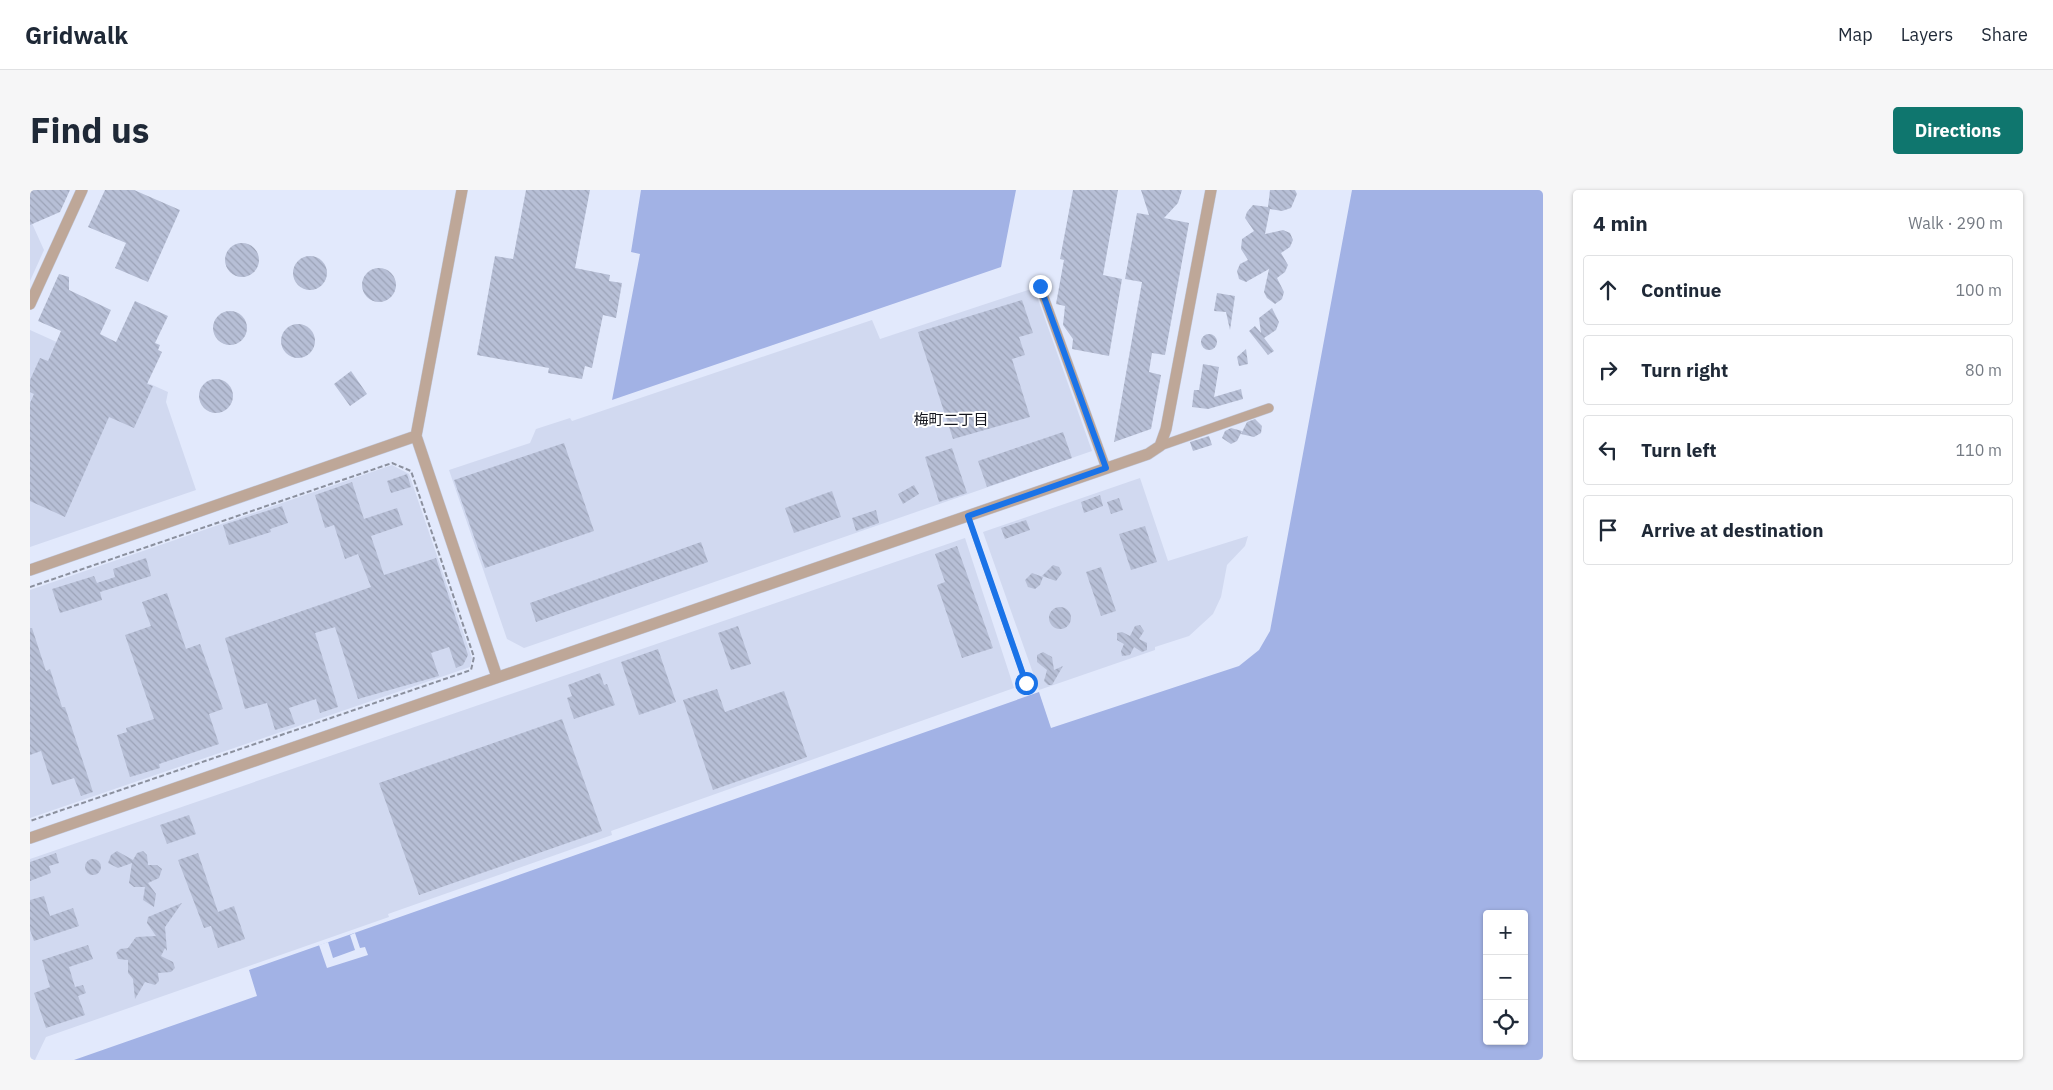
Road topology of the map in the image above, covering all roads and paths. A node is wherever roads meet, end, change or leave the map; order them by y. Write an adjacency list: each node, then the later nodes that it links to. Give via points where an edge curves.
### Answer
1 (82, 190): 5 (street)
2 (462, 190): 7 (street)
3 (1211, 190): 8 (street, via 1166,429)
4 (1040, 286): 9 (street)
5 (30, 304)
6 (1269, 408): 8 (street)
7 (416, 436): 11 (street); 13 (street)
8 (1160, 446): 9 (street, via 1148,454)
9 (1106, 468): 10 (street)
10 (968, 516): 13 (street); 14 (lane)
11 (30, 570)
12 (30, 587): 15 (path, via 392,463 411,471 474,657 470,670)
13 (497, 677): 16 (street)
14 (1026, 683)
15 (30, 821)
16 (30, 838)

